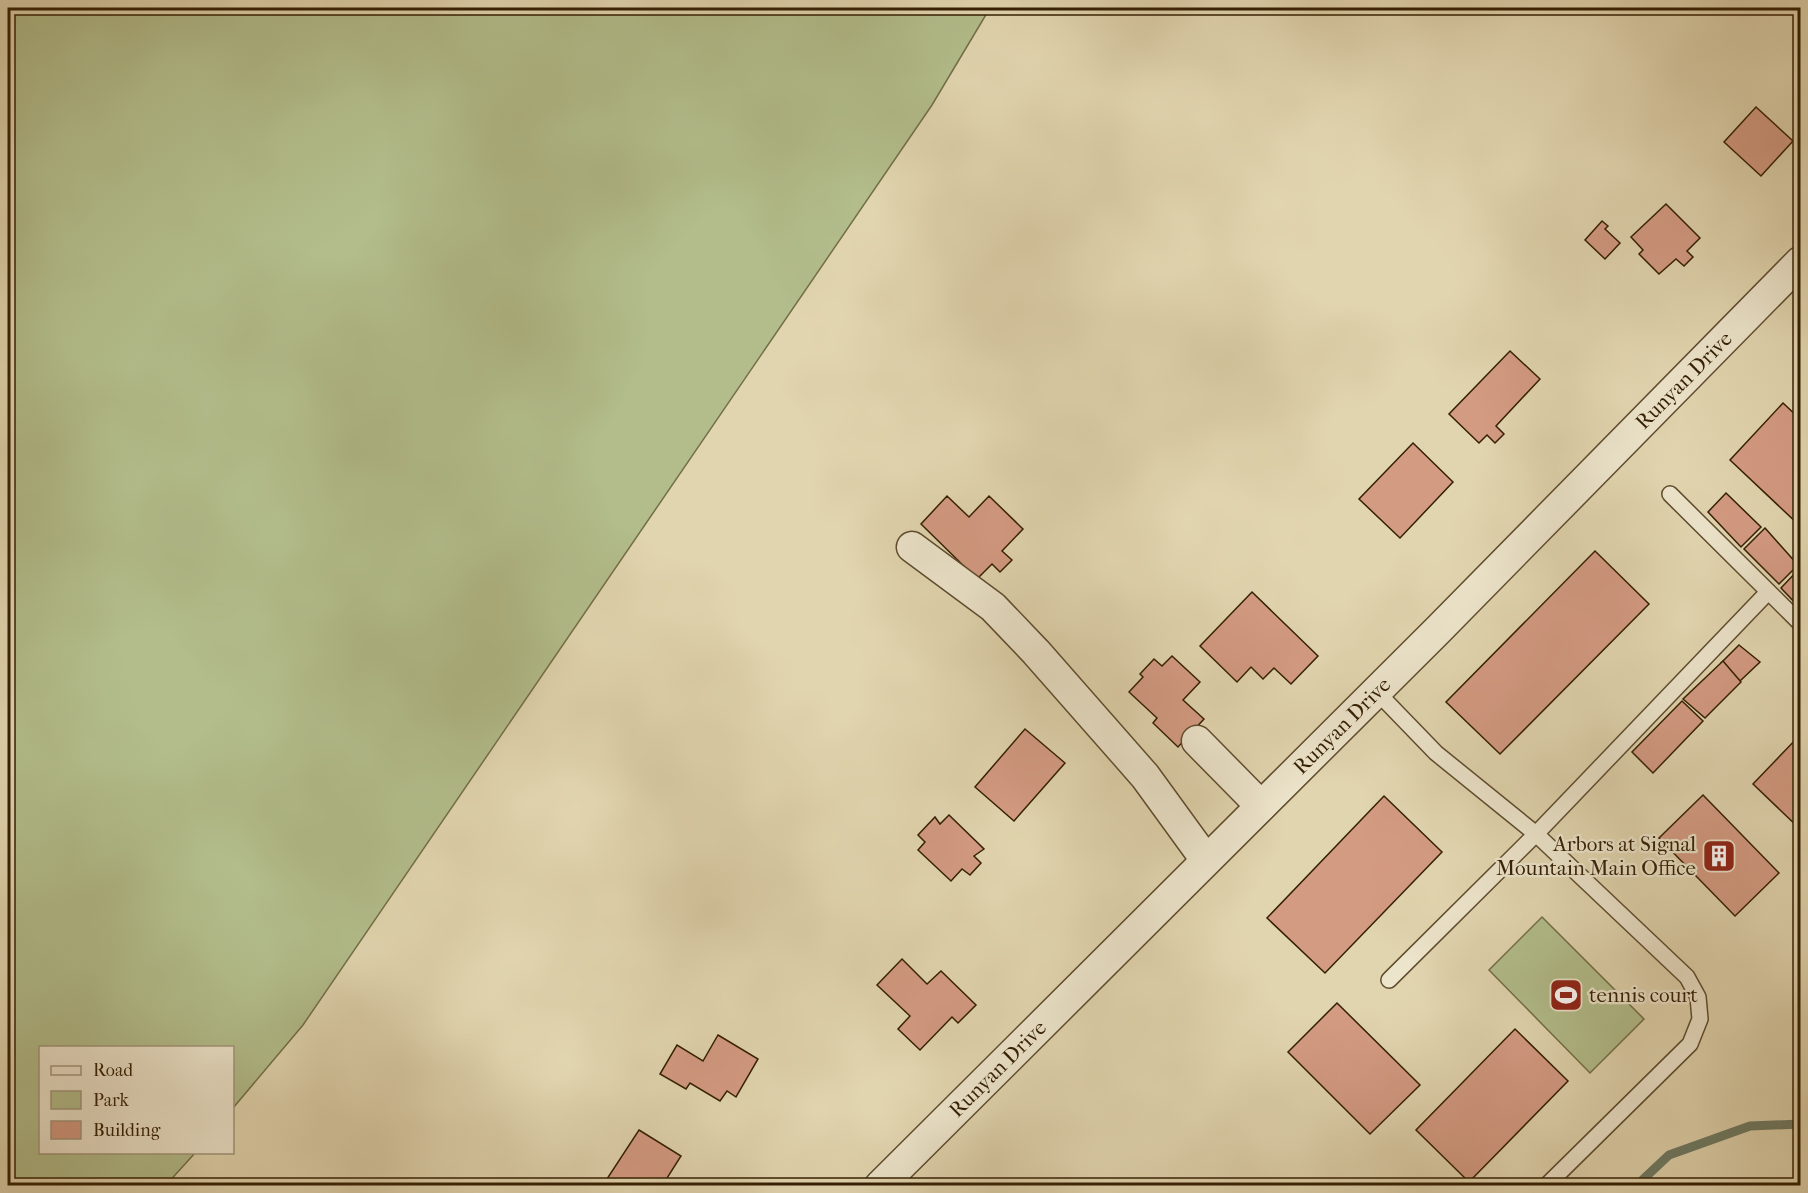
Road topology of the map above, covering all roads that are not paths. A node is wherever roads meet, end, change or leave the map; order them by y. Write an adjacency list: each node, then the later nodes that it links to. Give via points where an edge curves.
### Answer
1 (1800, 262): 6 (street, Runyan Drive)
2 (1671, 494): 4 (lane)
3 (912, 547): 10 (street, via 993,607 1036,652 1145,776)
4 (1768, 592): 5 (lane); 9 (lane)
5 (1800, 623)
6 (1377, 691): 8 (street, Runyan Drive); 9 (lane, via 1436,753)
7 (1197, 741): 8 (street)
8 (1261, 806): 10 (street, Runyan Drive)
9 (1536, 834): 11 (lane); 13 (lane, via 1686,977 1698,997 1700,1019 1690,1044)
10 (1206, 860): 12 (street, Runyan Drive)
11 (1389, 980)
12 (880, 1185)
13 (1546, 1185)

